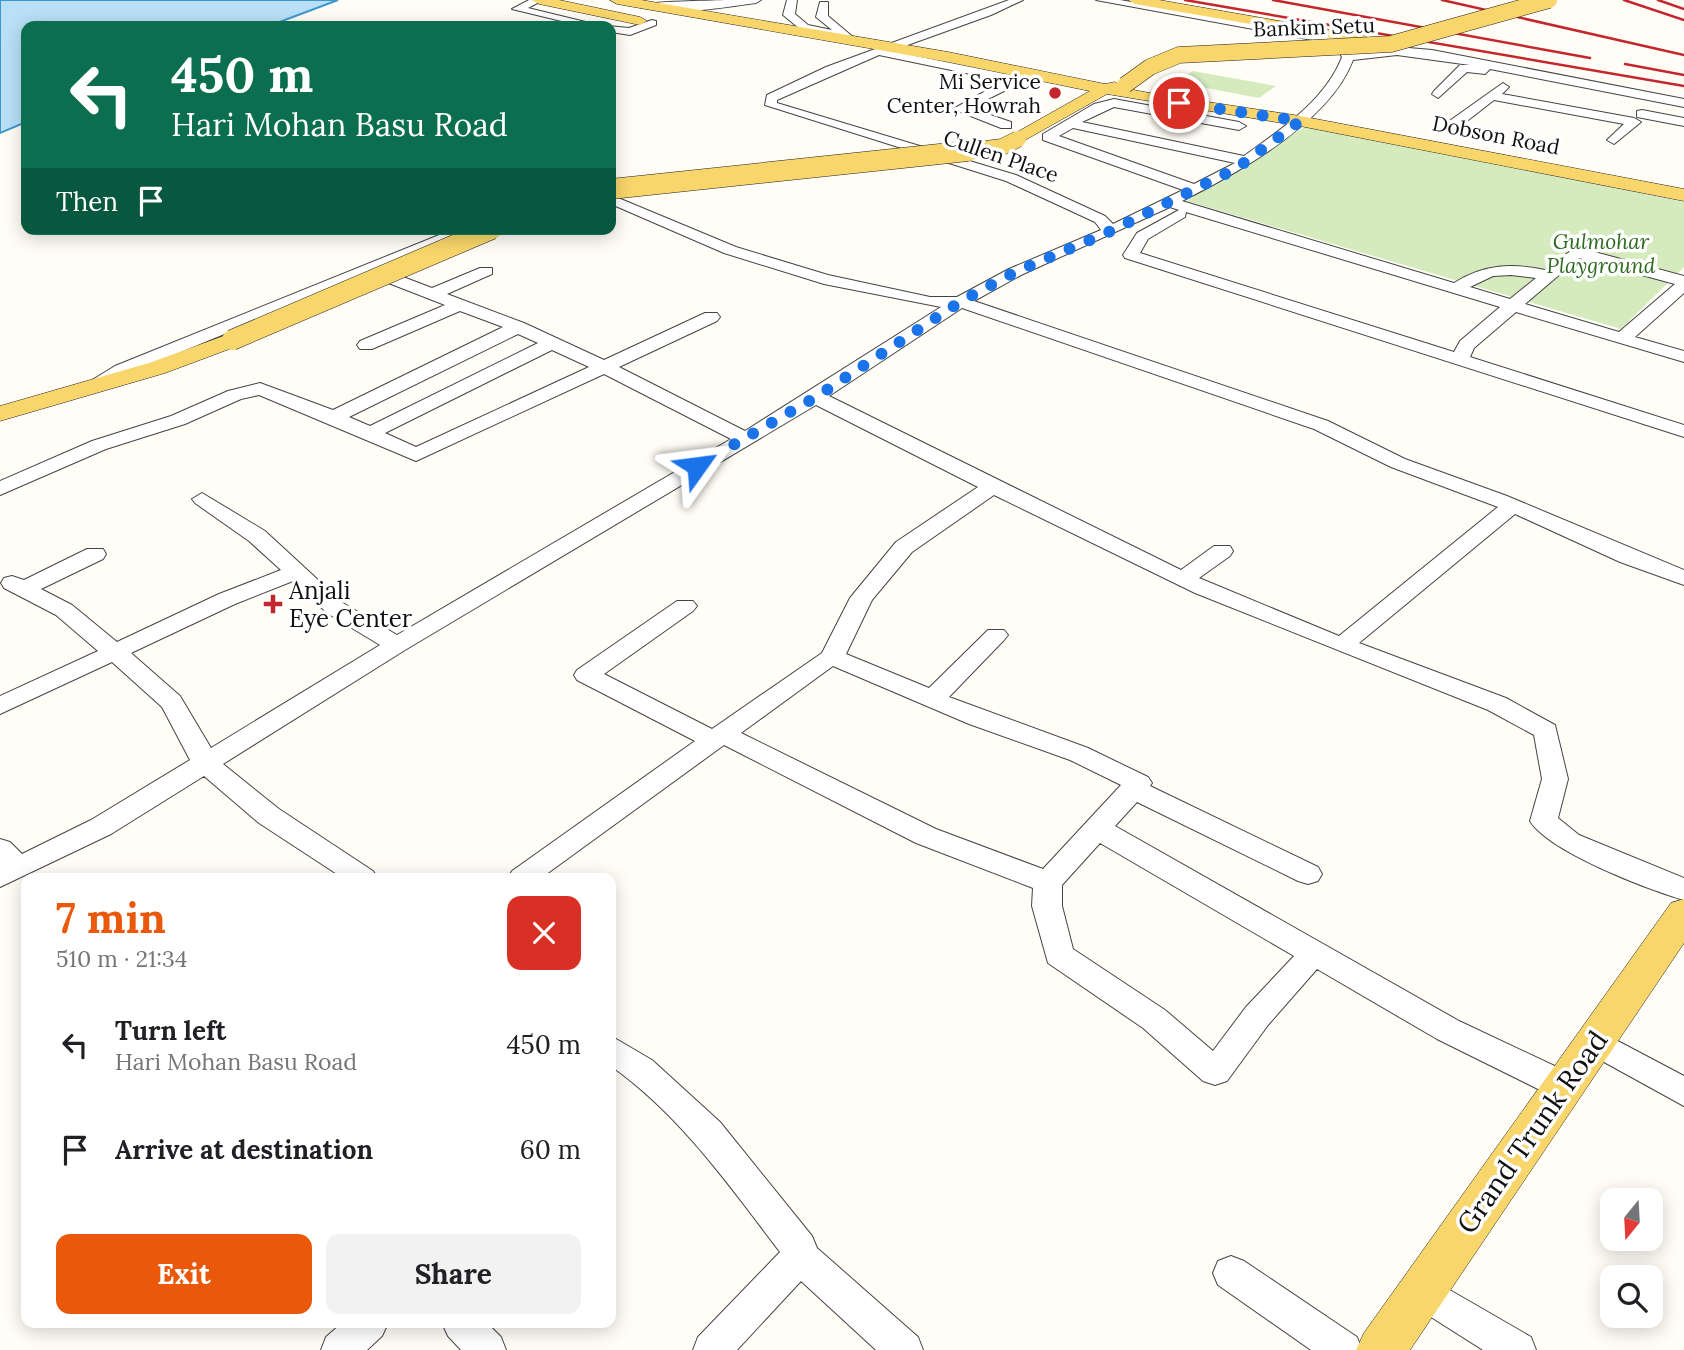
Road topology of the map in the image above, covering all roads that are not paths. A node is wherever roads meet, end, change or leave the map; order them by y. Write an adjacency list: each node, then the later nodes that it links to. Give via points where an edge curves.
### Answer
1 (539, 0): 12 (street, via 517,9); 13 (main road)
2 (564, 0): 14 (main road, via 664,19)
3 (756, 0): 10 (street, via 686,7)
4 (792, 0): 11 (street)
5 (1018, 0): 19 (street, Cullen Place)
6 (1101, 0): 20 (street, via 1338,41)
7 (1135, 0): 17 (main road)
8 (1517, 0): 17 (main road, Bankim Setu)
9 (1549, 0): 22 (main road, Bankim Setu, bridge, via 1391,44 1179,55)
10 (622, 1): 14 (main road)
11 (812, 8): 16 (street); 16 (street, via 804,26)
12 (573, 21)
13 (663, 24): 15 (street, via 630,32); 18 (main road, via 769,34)
14 (779, 28): 16 (main road)
15 (616, 30)
16 (849, 39): 18 (main road); 19 (main road)
17 (1366, 40): 22 (main road, Bankim Setu, via 1175,48 1153,52)
18 (830, 46): 19 (main road)
19 (880, 51): 22 (main road, Dobson Road); 32 (street, via 1011,79 959,109); 39 (street, Cullen Place, via 805,79 771,98 771,105 1011,178 1100,219)
20 (1348, 57): 21 (street, via 1397,51 1432,54); 27 (street, via 1342,72)
21 (1520, 73): 23 (street, via 1464,68); 24 (street); 25 (street)
22 (1114, 79): 27 (main road, Dobson Road, via 1251,116); 32 (main road)
23 (1438, 94)
24 (1491, 96): 26 (street); 30 (street)
25 (1684, 103)
26 (1643, 114): 28 (street); 33 (street)
27 (1300, 121): 34 (street); 36 (main road, Dobson Road)
28 (1684, 122)
29 (1072, 124): 31 (street, via 1114,103); 34 (street); 37 (street, via 1048,138)
30 (1453, 125)
31 (1239, 126)
32 (1012, 132): 35 (main road, bridge, via 1002,147 981,150)
33 (1614, 140)
34 (1246, 161): 37 (street)
35 (616, 188)
36 (1684, 195)
37 (1193, 199): 39 (street, via 1169,202); 46 (street); 59 (street, via 1142,236 1131,255)
38 (616, 201): 48 (street, via 730,250 824,279 930,302)
39 (1111, 231): 48 (street, via 1015,272)
40 (453, 235): 42 (street)
41 (478, 235): 61 (main road, bridge, via 232,340)
42 (368, 269): 47 (street); 61 (street, via 121,370)
43 (486, 271): 47 (street)
44 (1547, 275): 45 (street, via 1576,252); 46 (street, via 1497,270 1479,273); 50 (street)
45 (1684, 282): 49 (street)
46 (1459, 287): 50 (street)
47 (432, 294): 51 (street)
48 (960, 302): 62 (street); 71 (street, via 1321,425 1398,463)
49 (1666, 303): 52 (street); 55 (street)
50 (1512, 304): 55 (street); 59 (street, via 1466,345)
51 (459, 305): 54 (street); 57 (street)
52 (1684, 308)
53 (711, 317): 60 (street)
54 (518, 327): 56 (street); 64 (street)
55 (1624, 337): 58 (street)
56 (552, 343): 60 (street); 66 (street)
57 (366, 345)
58 (1684, 357)
59 (1460, 358): 65 (street)
60 (603, 366): 66 (street, via 416,455); 67 (street)
61 (96, 386): 63 (main road)
62 (816, 397): 67 (street); 68 (street)
63 (0, 414)
64 (334, 417): 66 (street); 69 (street, via 260,390 235,395 178,420 99,445)
65 (1684, 431)
66 (370, 433)
67 (744, 438): 79 (street)
68 (991, 487): 76 (street); 82 (street, via 904,547 861,598)
69 (0, 489)
70 (202, 499): 74 (street, via 257,536)
71 (1512, 506): 75 (street); 80 (street)
72 (1222, 551): 76 (street)
73 (95, 554): 81 (street, via 17,586 64,610)
74 (295, 572): 79 (street, via 335,608); 81 (street)
75 (1684, 578)
76 (1184, 579): 80 (street)
77 (685, 606): 85 (street, via 586,675)
78 (996, 635): 83 (street)
79 (397, 645): 86 (street)
80 (1342, 645): 94 (street, via 1497,704 1546,731 1556,779 1544,821 1569,842)
81 (115, 652): 84 (street); 86 (street, via 171,702)
82 (832, 657): 83 (street); 85 (street)
83 (933, 699): 87 (street, via 1079,754 1139,783)
84 (0, 706)
85 (718, 737): 91 (street); 93 (street, via 926,836)
86 (205, 763): 89 (street, via 102,827); 90 (street, via 269,816)
87 (1133, 789): 88 (street); 92 (street)
88 (1096, 828): 93 (street); 95 (street)
89 (6, 864)
90 (355, 873)
91 (529, 873)
92 (1308, 874)
93 (1048, 882): 95 (street, via 1047,906 1059,955 1154,1019 1215,1072 1257,1016)
94 (1683, 912): 96 (main road, Grand Trunk Road)
95 (1314, 953): 98 (street, via 1448,1030)
96 (1595, 1042): 98 (main road, Grand Trunk Road); 99 (street)
97 (616, 1052): 100 (street, via 708,1132 799,1248)
98 (1564, 1086): 102 (main road, Grand Trunk Road)
99 (1684, 1092)
100 (800, 1256): 107 (street); 108 (street)
101 (1231, 1273): 109 (street)
102 (1422, 1291): 110 (main road, Grand Trunk Road); 111 (street)
103 (364, 1328): 105 (street)
104 (466, 1328): 106 (street)
105 (341, 1350)
106 (487, 1350)
107 (712, 1350)
108 (904, 1350)
109 (1343, 1350)
110 (1381, 1350)
111 (1517, 1350)

